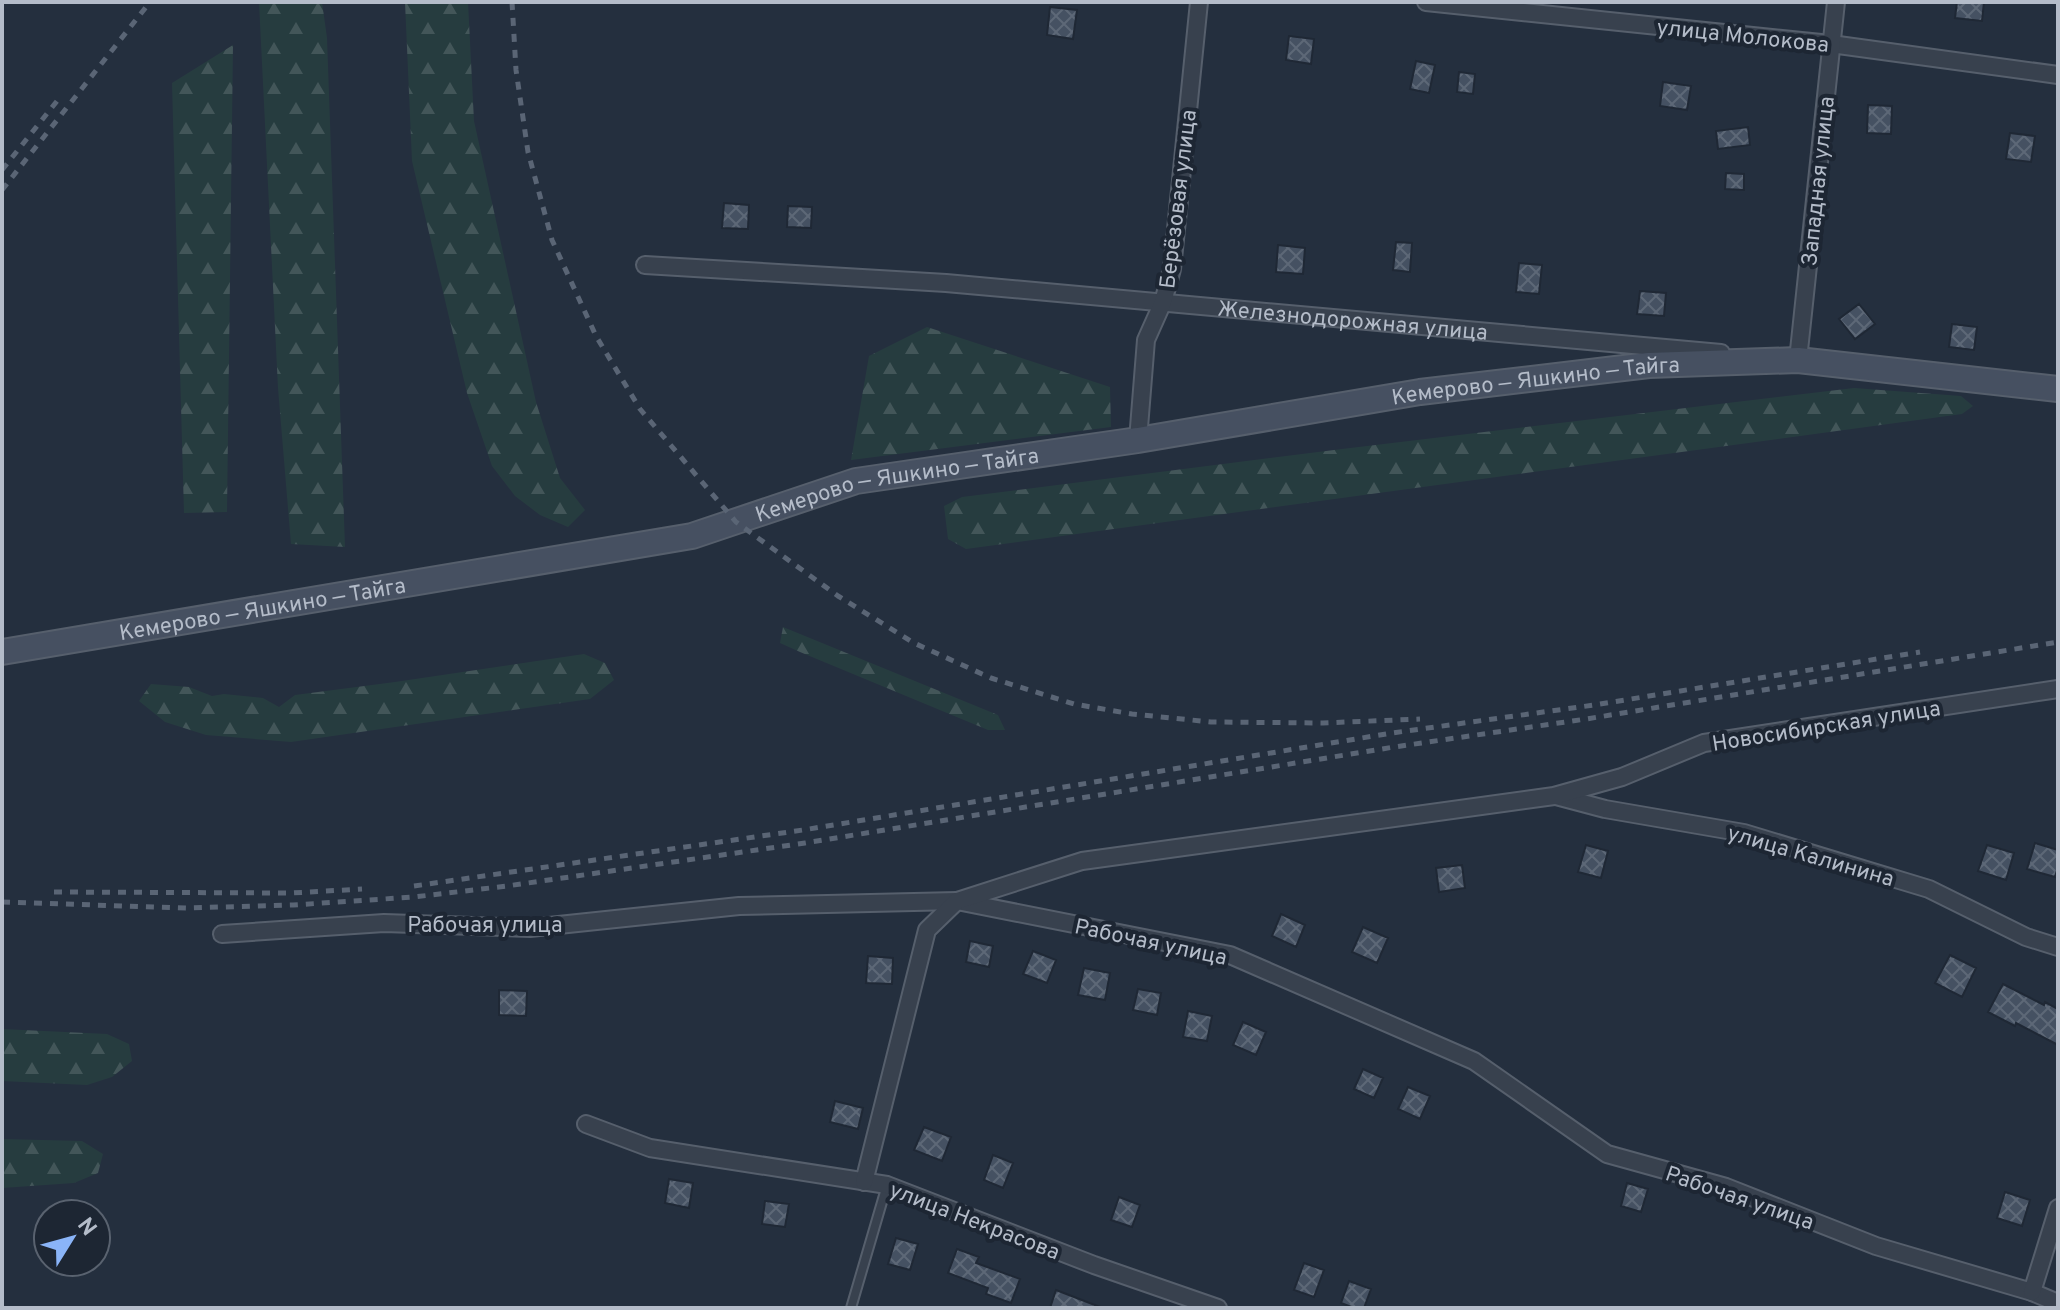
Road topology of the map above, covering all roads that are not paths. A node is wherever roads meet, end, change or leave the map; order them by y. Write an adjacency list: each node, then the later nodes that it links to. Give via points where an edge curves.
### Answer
1 (1199, 2): 7 (street, Берёзовая улица, via 1172,269)
2 (1426, 2): 4 (street, улица Молокова)
3 (1836, 2): 4 (street, Западная улица)
4 (1831, 44): 5 (street, улица Молокова); 8 (street, Западная улица)
5 (2058, 75)
6 (645, 265): 7 (street, Железнодорожная улица)
7 (1163, 302): 8 (street, Железнодорожная улица); 10 (street, Берёзовая улица, via 1146,340)
8 (1798, 360): 9 (main road, Железнодорожная улица); 10 (main road, Кемерово — Яшкино — Тайга, via 1649,365 1420,392)
9 (2058, 389)
10 (1138, 440): 11 (main road, Кемерово — Яшкино — Тайга, via 856,481 692,536)
11 (2, 652)
12 (2058, 689): 13 (street, Новосибирская улица, via 1704,743 1622,777)
13 (1554, 796): 14 (street, via 1082,861); 16 (street, улица Калинина, via 1758,837 1929,889 2026,937)
14 (957, 901): 15 (street, Рабочая улица, via 739,906 530,928 384,923); 18 (street, via 927,930); 21 (street, Рабочая улица, via 1230,955 1474,1061 1607,1154 1726,1187 1876,1246)
15 (222, 934)
16 (2058, 947)
17 (586, 1124): 18 (street, улица Некрасова, via 650,1148)
18 (864, 1182): 19 (street, улица Некрасова)
19 (887, 1185): 23 (lane); 24 (street, улица Некрасова)
20 (2058, 1208): 21 (street)
21 (2032, 1292): 22 (street, Рабочая улица)
22 (2058, 1303)
23 (851, 1308)
24 (1218, 1308)

